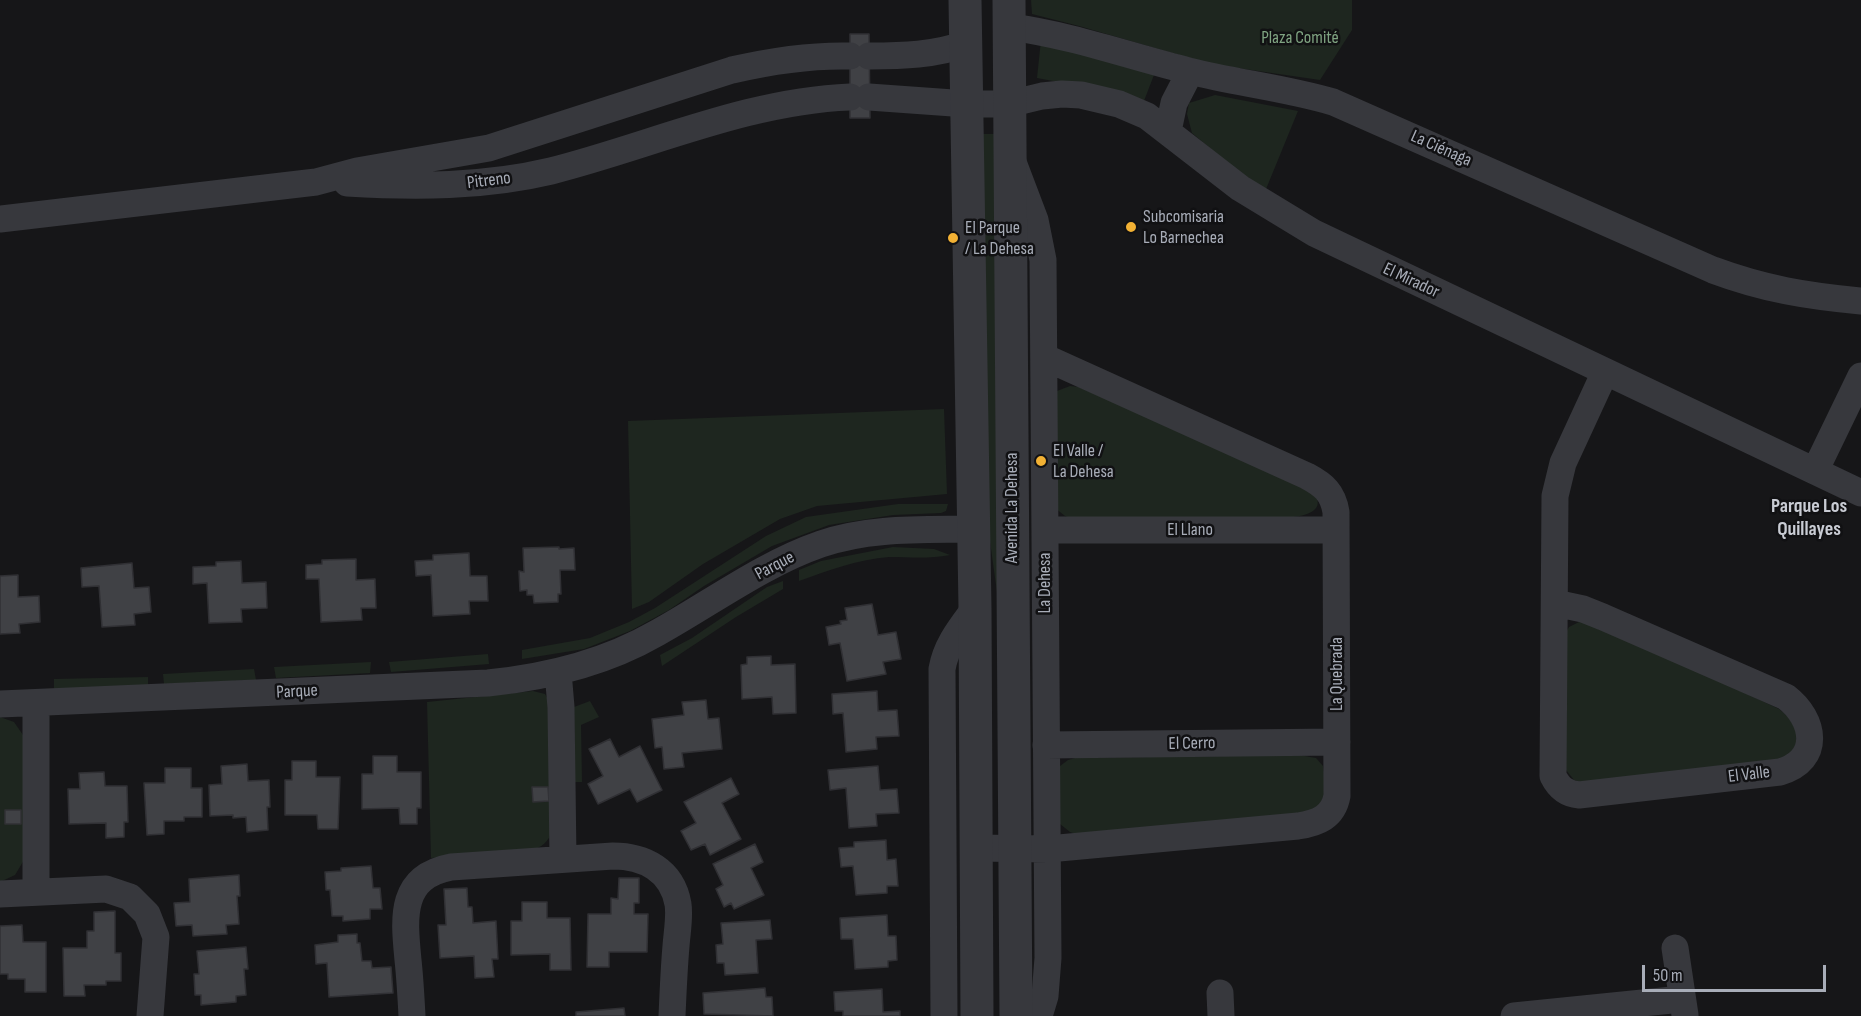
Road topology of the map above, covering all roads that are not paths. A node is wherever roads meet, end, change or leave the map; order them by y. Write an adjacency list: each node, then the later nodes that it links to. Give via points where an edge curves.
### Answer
1 (965, 0): 3 (street, Avenida La Dehesa)
2 (1010, 14): 4 (street, La Ciénaga, via 1058,35); 7 (street, Avenida La Dehesa)
3 (966, 44): 5 (street, Pitreno, via 915,56 813,56 760,64); 6 (street, Avenida La Dehesa)
4 (1190, 72): 8 (street, via 1173,103); 13 (street, La Ciénaga, via 1334,102 1739,280 1791,293)
5 (642, 100): 9 (street, via 639,124 649,137); 11 (street, Pitreno, via 489,148)
6 (967, 104): 7 (street, El Mirador); 9 (street, Pitreno, via 821,98 777,105); 19 (street, Avenida La Dehesa)
7 (1009, 104): 8 (street, El Mirador, via 1062,94 1104,99 1147,116); 10 (street, Avenida La Dehesa)
8 (1168, 131): 15 (street, El Mirador, via 1240,188 1314,233)
9 (657, 139): 11 (street, Pitreno, via 550,171 497,181 428,185)
10 (1010, 154): 14 (street, La Dehesa, via 1039,236 1043,260); 30 (street, Avenida La Dehesa)
11 (316, 182): 12 (street, Pitreno)
12 (0, 219)
13 (1861, 301)
14 (1044, 357): 20 (street, La Dehesa); 21 (street, La Quebrada, via 1319,483 1332,495)
15 (1605, 372): 17 (street, El Mirador); 22 (street, El Valle, via 1558,478 1554,514)
16 (1861, 376): 17 (street)
17 (1815, 471): 18 (street, El Mirador)
18 (1861, 493)
19 (974, 529): 23 (street, Avenida La Dehesa); 24 (street, Parque, via 873,532 821,544 781,561 656,634 590,663)
20 (1045, 530): 21 (street, El Llano); 28 (street, La Dehesa)
21 (1336, 530): 27 (street, La Quebrada)
22 (1555, 603): 22 (street, El Valle, via 1552,776 1563,790 1580,795 1780,772 1804,758 1808,728 1801,710 1786,697 1603,616)
23 (975, 608): 29 (street, Avenida La Dehesa); 40 (street, via 953,639 942,669)
24 (558, 672): 26 (street, Parque, via 488,683); 32 (street)
25 (0, 704): 26 (street, Parque)
26 (36, 704): 33 (street)
27 (1337, 742): 28 (street, El Cerro); 31 (street, La Quebrada, via 1335,807 1313,824)
28 (1046, 745): 31 (street, La Dehesa)
29 (976, 848): 30 (street, La Quebrada); 41 (street, Avenida La Dehesa)
30 (1014, 849): 31 (street, La Quebrada); 42 (street, Avenida La Dehesa)
31 (1048, 849): 43 (street, La Dehesa, via 1048,978)
32 (563, 859): 38 (street, via 451,867 431,873 415,887 405,916); 39 (street, via 629,856 654,866 671,884 678,906)
33 (36, 892): 34 (street); 37 (street, via 106,889 140,904 156,937)
34 (0, 894)
35 (1675, 948): 36 (street)
36 (1684, 1007): 44 (street)
37 (150, 1016)
38 (412, 1016)
39 (672, 1016)
40 (944, 1016)
41 (977, 1016)
42 (1016, 1016)
43 (1039, 1016)
44 (1514, 1016)

